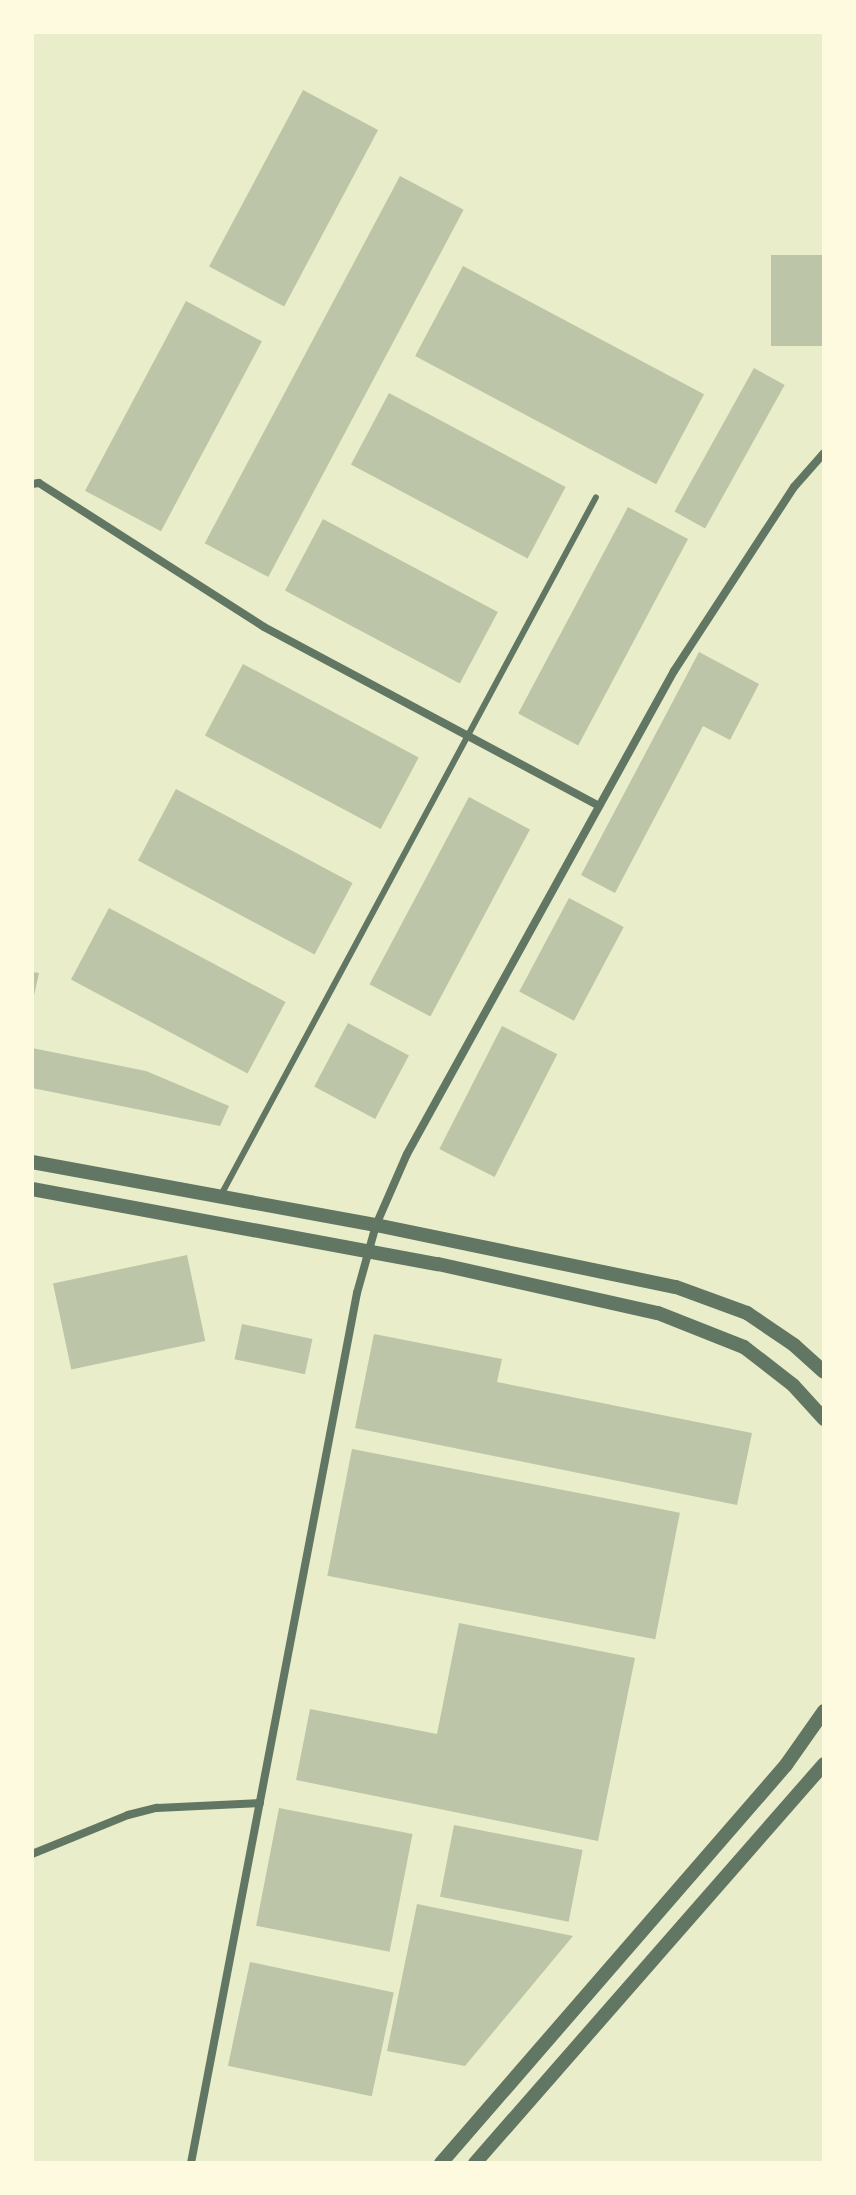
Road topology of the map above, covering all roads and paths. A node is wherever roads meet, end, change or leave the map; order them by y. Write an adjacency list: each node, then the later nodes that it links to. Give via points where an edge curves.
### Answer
1 (824, 453): 5 (street, via 794,487 709,615)
2 (32, 484): 4 (street, via 39,483 264,627)
3 (596, 497): 4 (lane)
4 (468, 736): 5 (street); 8 (lane)
5 (599, 806): 9 (street, via 407,1154)
6 (32, 1162): 8 (street)
7 (32, 1189): 10 (street)
8 (220, 1196): 9 (street)
9 (376, 1225): 10 (street); 11 (street, via 701,1294 747,1313)
10 (367, 1251): 12 (street, via 627,1304 686,1322 761,1359); 15 (street)
11 (824, 1372)
12 (824, 1419)
13 (824, 1711): 18 (street, via 786,1765)
14 (824, 1764): 19 (street)
15 (260, 1803): 16 (street, via 157,1808); 17 (street)
16 (32, 1854)
17 (191, 2163)
18 (441, 2163)
19 (475, 2163)

